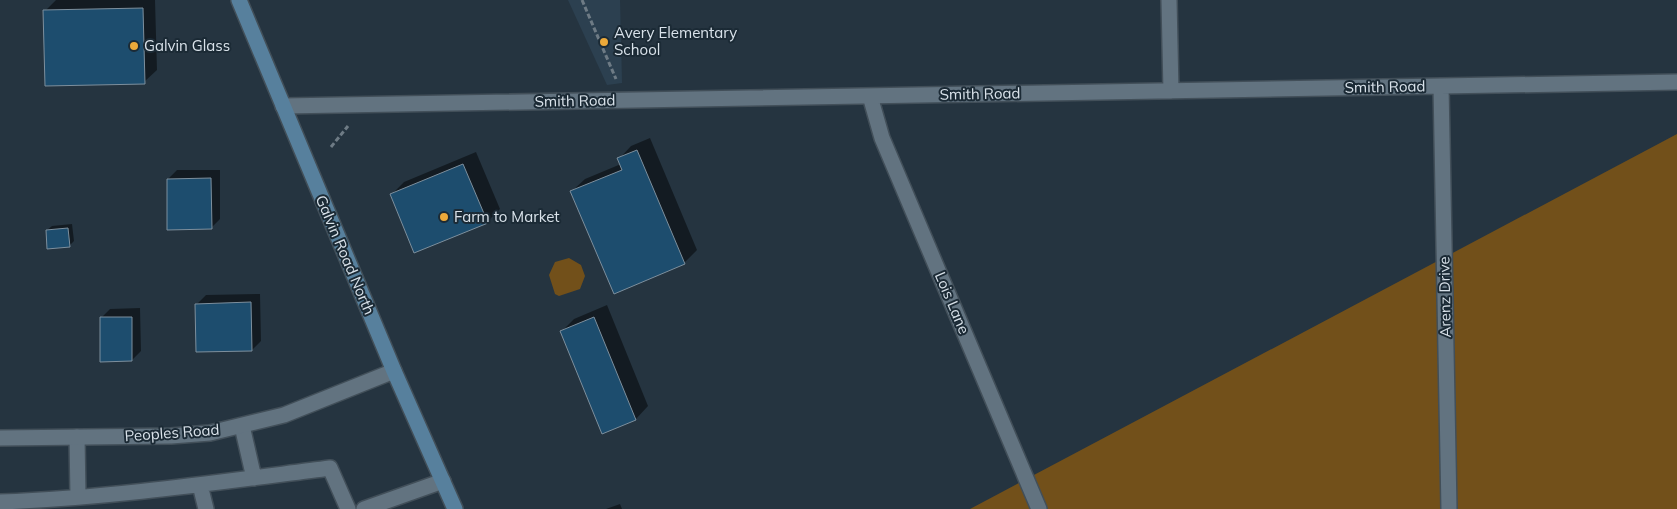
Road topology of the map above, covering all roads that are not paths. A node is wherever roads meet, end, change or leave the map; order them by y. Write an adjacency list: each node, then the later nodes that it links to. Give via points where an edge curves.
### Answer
1 (239, 0): 7 (main road, Galvin Road North)
2 (1170, 0): 5 (street)
3 (1677, 82): 4 (street, Smith Road)
4 (1441, 86): 5 (street, Smith Road); 23 (street, Arenz Drive)
5 (1171, 91): 6 (street, Smith Road)
6 (870, 96): 7 (street, Smith Road); 22 (street, Lois Lane, via 882,138)
7 (283, 106): 8 (main road, Galvin Road North)
8 (394, 371): 9 (street, Peoples Road, via 284,415); 13 (main road, Galvin Road North)
9 (242, 426): 10 (street, Peoples Road, via 171,436); 12 (street)
10 (77, 437): 11 (street, Peoples Road); 15 (street)
11 (0, 438)
12 (254, 478): 14 (street); 19 (street, via 330,468)
13 (443, 481): 20 (street); 21 (main road, Galvin Road North)
14 (200, 485): 15 (street); 18 (street)
15 (78, 497): 17 (street)
16 (0, 502): 17 (street)
17 (49, 505)
18 (206, 509)
19 (348, 509)
20 (364, 509)
21 (455, 509)
22 (1039, 509)
23 (1449, 509)

